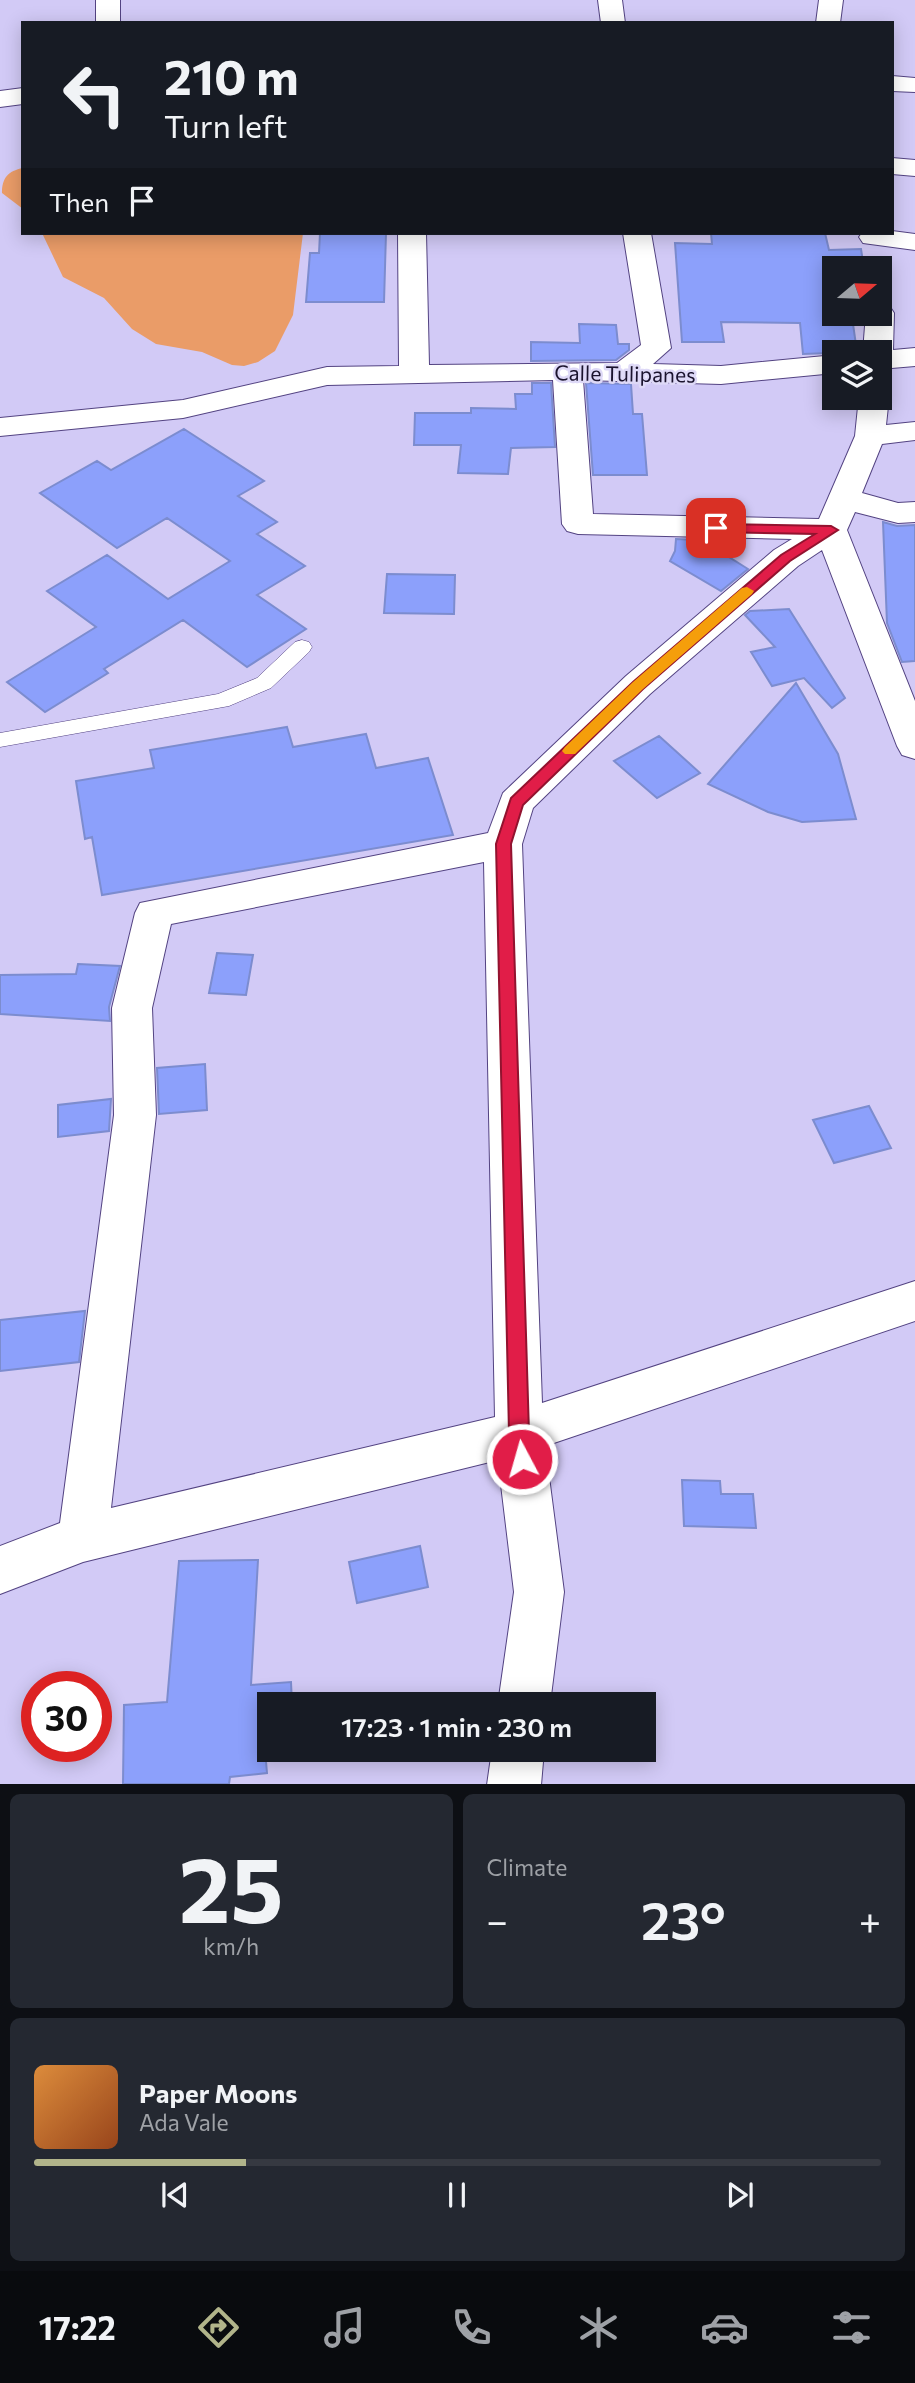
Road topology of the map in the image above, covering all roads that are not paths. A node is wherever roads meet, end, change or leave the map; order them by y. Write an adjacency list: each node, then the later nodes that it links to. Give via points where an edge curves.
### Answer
1 (108, 0): 4 (street)
2 (610, 0): 5 (street)
3 (831, 0): 6 (street)
4 (107, 21)
5 (613, 21)
6 (828, 21)
7 (894, 83): 8 (street)
8 (915, 85)
9 (21, 96): 10 (street)
10 (0, 99)
11 (21, 111): 12 (street)
12 (0, 114)
13 (894, 166): 14 (street)
14 (915, 168)
15 (412, 235): 25 (street)
16 (637, 235): 20 (street)
17 (872, 235): 18 (street); 19 (street)
18 (915, 242)
19 (875, 256)
20 (656, 348): 26 (street); 27 (street)
21 (915, 357): 22 (street)
22 (892, 359)
23 (822, 366): 27 (street, Calle Tulipanes)
24 (567, 371): 25 (street, Calle Tulipanes); 26 (street, Calle Tulipanes); 33 (street, via 578,524)
25 (414, 372): 29 (street, Calle Tulipanes, via 327,376 183,408)
26 (626, 372): 27 (street, Calle Tulipanes)
27 (721, 375)
28 (873, 410): 31 (street)
29 (0, 427)
30 (915, 431): 31 (street)
31 (870, 436): 33 (street)
32 (915, 512): 33 (street)
33 (838, 515): 36 (street); 37 (street, via 628,694 516,802)
34 (302, 647): 35 (lane, via 264,683 222,701)
35 (0, 740)
36 (915, 746)
37 (503, 844): 39 (street); 40 (street, via 154,913 132,1009 135,1115)
38 (915, 1301): 39 (street)
39 (519, 1433): 40 (street); 42 (street, via 539,1592)
40 (83, 1538): 41 (street)
41 (0, 1570)
42 (526, 1692)
43 (517, 1762): 44 (street)
44 (514, 1784)

